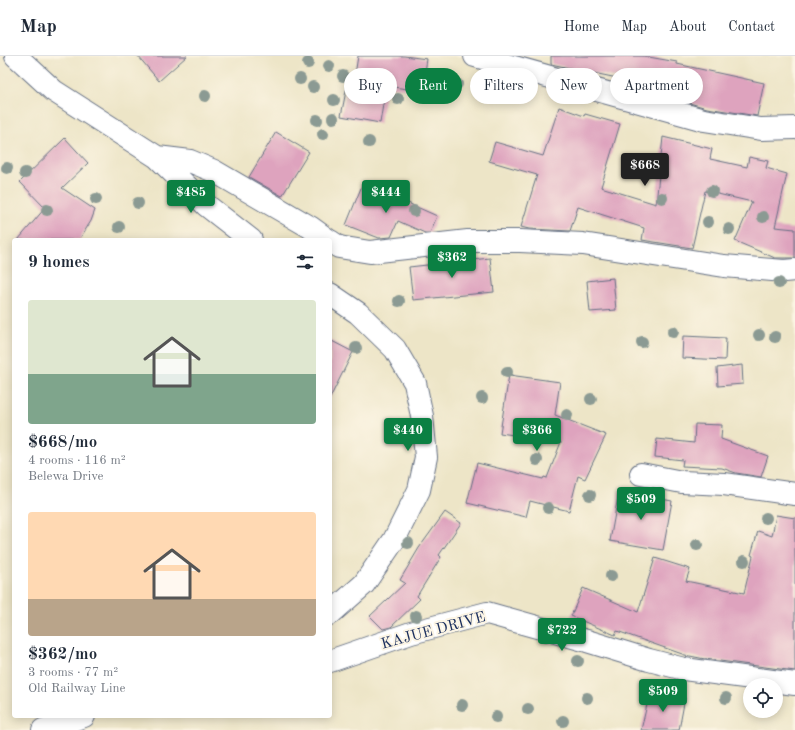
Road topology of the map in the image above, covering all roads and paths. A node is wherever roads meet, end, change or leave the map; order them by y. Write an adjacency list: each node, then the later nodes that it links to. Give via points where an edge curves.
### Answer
1 (16, 56): 4 (street, via 54,90)
2 (475, 56): 3 (street, via 704,120 761,129)
3 (795, 128)
4 (157, 157): 5 (street, via 206,205); 6 (street, via 190,161 214,171)
5 (248, 238)
6 (325, 238)
7 (332, 243): 8 (street, via 370,252 468,241 583,244 724,266)
8 (795, 270)
9 (332, 295): 12 (street, via 358,313 395,349 415,383 422,416 426,457 419,490 394,540 364,584)
10 (642, 474): 11 (street, via 682,482 724,484)
11 (795, 494)
12 (332, 612)
13 (332, 660): 14 (street, KAJUE DRIVE, via 411,633 487,613 684,669)
14 (795, 684)
15 (78, 718): 16 (street)
16 (43, 730)

